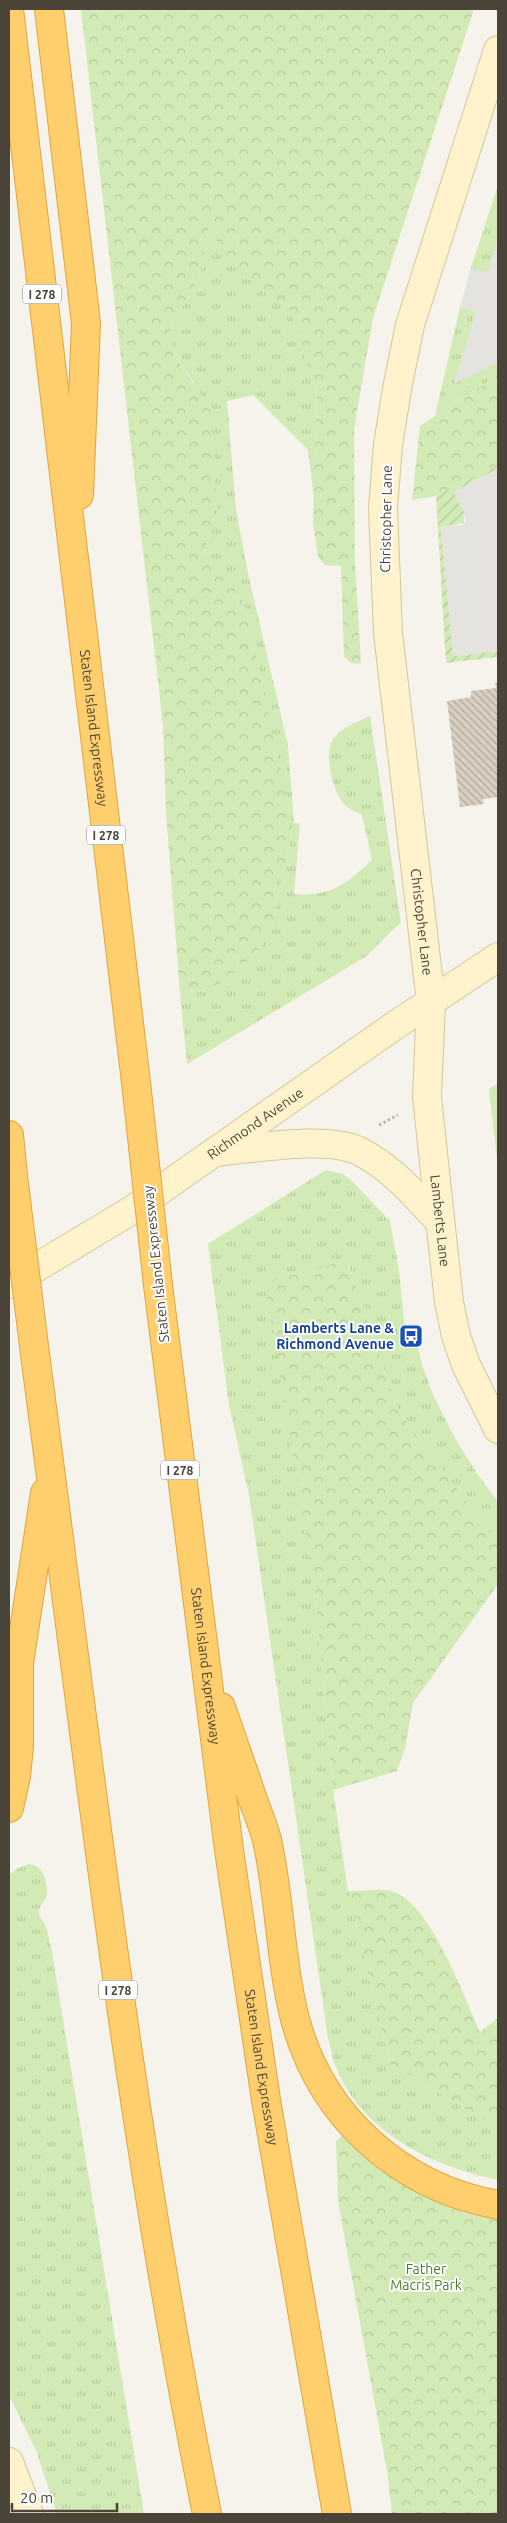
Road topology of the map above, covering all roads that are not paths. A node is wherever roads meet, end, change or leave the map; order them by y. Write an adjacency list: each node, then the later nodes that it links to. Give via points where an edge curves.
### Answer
1 (9, 9): 4 (highway, Staten Island Expressway / I 278)
2 (49, 9): 4 (highway, via 86,323)
3 (498, 50): 6 (main road, Christopher Lane, via 410,325 392,417 384,499 388,632)
4 (75, 579): 13 (highway, Staten Island Expressway / I 278, bridge)
5 (498, 957): 6 (main road, Richmond Avenue)
6 (431, 1002): 8 (main road, Richmond Avenue); 9 (main road, Lamberts Lane, via 428,1097)
7 (9, 1135): 12 (highway, I 278, bridge)
8 (213, 1152): 9 (main road, via 330,1143 353,1149 400,1180); 10 (main road, Richmond Avenue, via 132,1210)
9 (439, 1221): 11 (main road, Lamberts Lane, via 456,1336 466,1365)
10 (9, 1284)
11 (498, 1429)
12 (49, 1462): 14 (highway, via 19,1663 20,1747); 18 (highway, I 278, via 133,2092)
13 (203, 1656): 15 (highway, via 266,1839 295,2018 315,2071 350,2123 392,2161 442,2190); 19 (highway, Staten Island Expressway / I 278, via 266,2100)
14 (9, 1808)
15 (498, 2205)
16 (9, 2462): 17 (main road)
17 (29, 2514)
18 (207, 2514)
19 (337, 2514)

